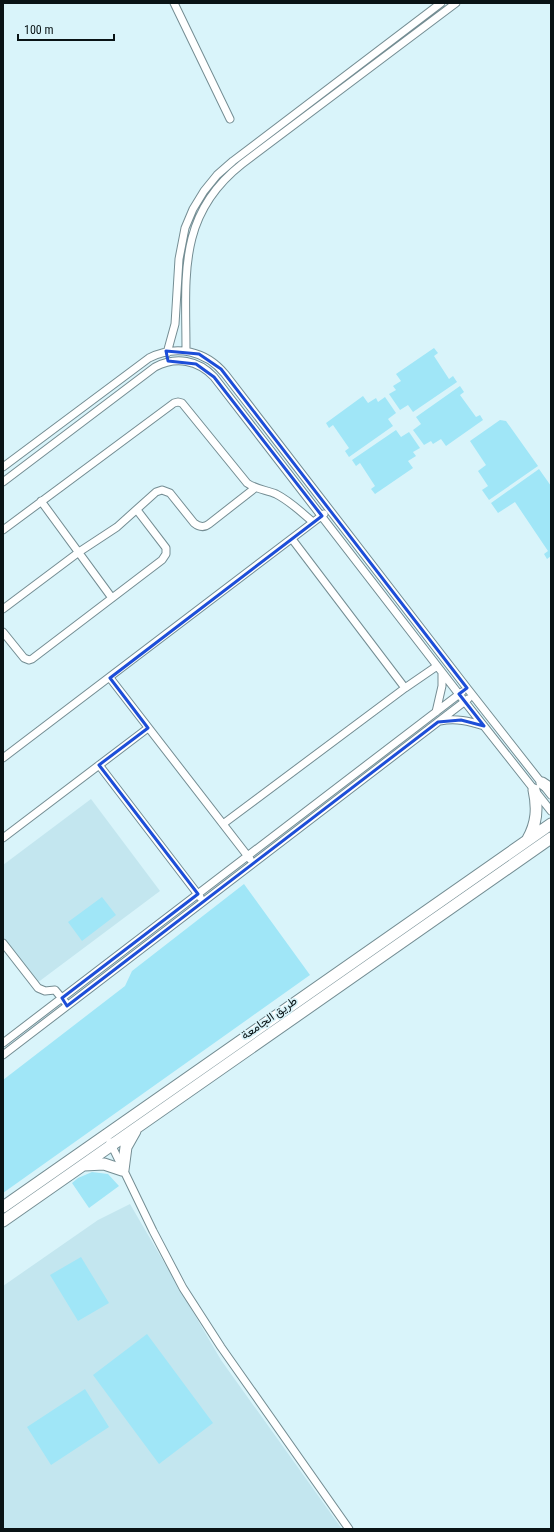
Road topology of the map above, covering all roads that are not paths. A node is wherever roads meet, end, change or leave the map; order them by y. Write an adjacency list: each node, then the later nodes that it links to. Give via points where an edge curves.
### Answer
1 (174, 3): 4 (street)
2 (441, 3): 5 (street, via 233,161 210,182 193,209 182,239 175,324)
3 (456, 3): 6 (street, via 242,164 215,190 200,213 190,244)
4 (230, 119)
5 (166, 351): 6 (street); 8 (street); 10 (street, via 144,361)
6 (186, 351): 7 (street)
7 (205, 357): 9 (street); 15 (street, via 226,374)
8 (168, 361): 9 (street, via 185,361); 11 (street, via 150,370)
9 (200, 366): 16 (street, via 214,377)
10 (3, 468)
11 (3, 482)
12 (255, 488): 13 (street, via 243,480 178,402); 14 (street, via 204,526 194,523 172,495 164,490 156,492); 17 (street, via 282,498)
13 (41, 501): 18 (street); 20 (street)
14 (137, 510): 20 (street, via 111,532); 21 (street, via 166,548 166,554 162,560)
15 (329, 510): 16 (street); 28 (street)
16 (322, 516): 17 (street); 24 (street)
17 (313, 522): 19 (street)
18 (3, 530)
19 (292, 539): 26 (street); 27 (street)
20 (79, 552): 21 (street); 22 (street)
21 (112, 598): 23 (street, via 29,660 24,658)
22 (3, 609)
23 (3, 632)
24 (437, 666): 25 (street); 27 (street)
25 (442, 673): 29 (street); 32 (street)
26 (110, 678): 35 (street); 36 (street)
27 (405, 688): 41 (street)
28 (466, 688): 29 (street); 30 (street)
29 (459, 694): 31 (street); 32 (street)
30 (472, 696): 31 (street); 38 (street)
31 (464, 702): 33 (street); 34 (street)
32 (436, 712): 46 (street)
33 (438, 722): 34 (street, via 450,719); 47 (street)
34 (484, 726): 38 (street)
35 (148, 728): 37 (street); 41 (street)
36 (3, 758)
37 (99, 765): 43 (street); 49 (street)
38 (543, 787): 39 (street); 40 (street); 45 (highway, via 537,801 534,829)
39 (551, 795)
40 (551, 811)
41 (223, 824): 46 (street)
42 (551, 824): 45 (highway, طريق الجامعة)
43 (3, 838)
44 (551, 838): 48 (highway, طريق الجامعة)
45 (528, 840): 48 (highway, طريق الجامعة)
46 (248, 856): 47 (street); 49 (street)
47 (254, 863): 50 (street)
48 (472, 887): 53 (highway, طريق الجامعة)
49 (198, 894): 50 (street); 52 (street)
50 (203, 902): 54 (street)
51 (3, 943): 52 (street, via 38,988 45,991 55,990)
52 (62, 998): 54 (street); 55 (street)
53 (306, 1002): 57 (highway, طريق الجامعة); 58 (highway, طريق الجامعة)
54 (67, 1006): 56 (street)
55 (3, 1043)
56 (3, 1055)
57 (137, 1127): 59 (highway, طريق الجامعة); 61 (highway, via 126,1147)
58 (104, 1136): 59 (street); 62 (highway, طريق الجامعة)
59 (110, 1146): 60 (highway, طريق الجامعة); 61 (street)
60 (83, 1165): 61 (highway, via 104,1164); 63 (highway, طريق الجامعة)
61 (123, 1172): 64 (street, via 190,1299)
62 (3, 1207)
63 (3, 1221)
64 (349, 1529)

